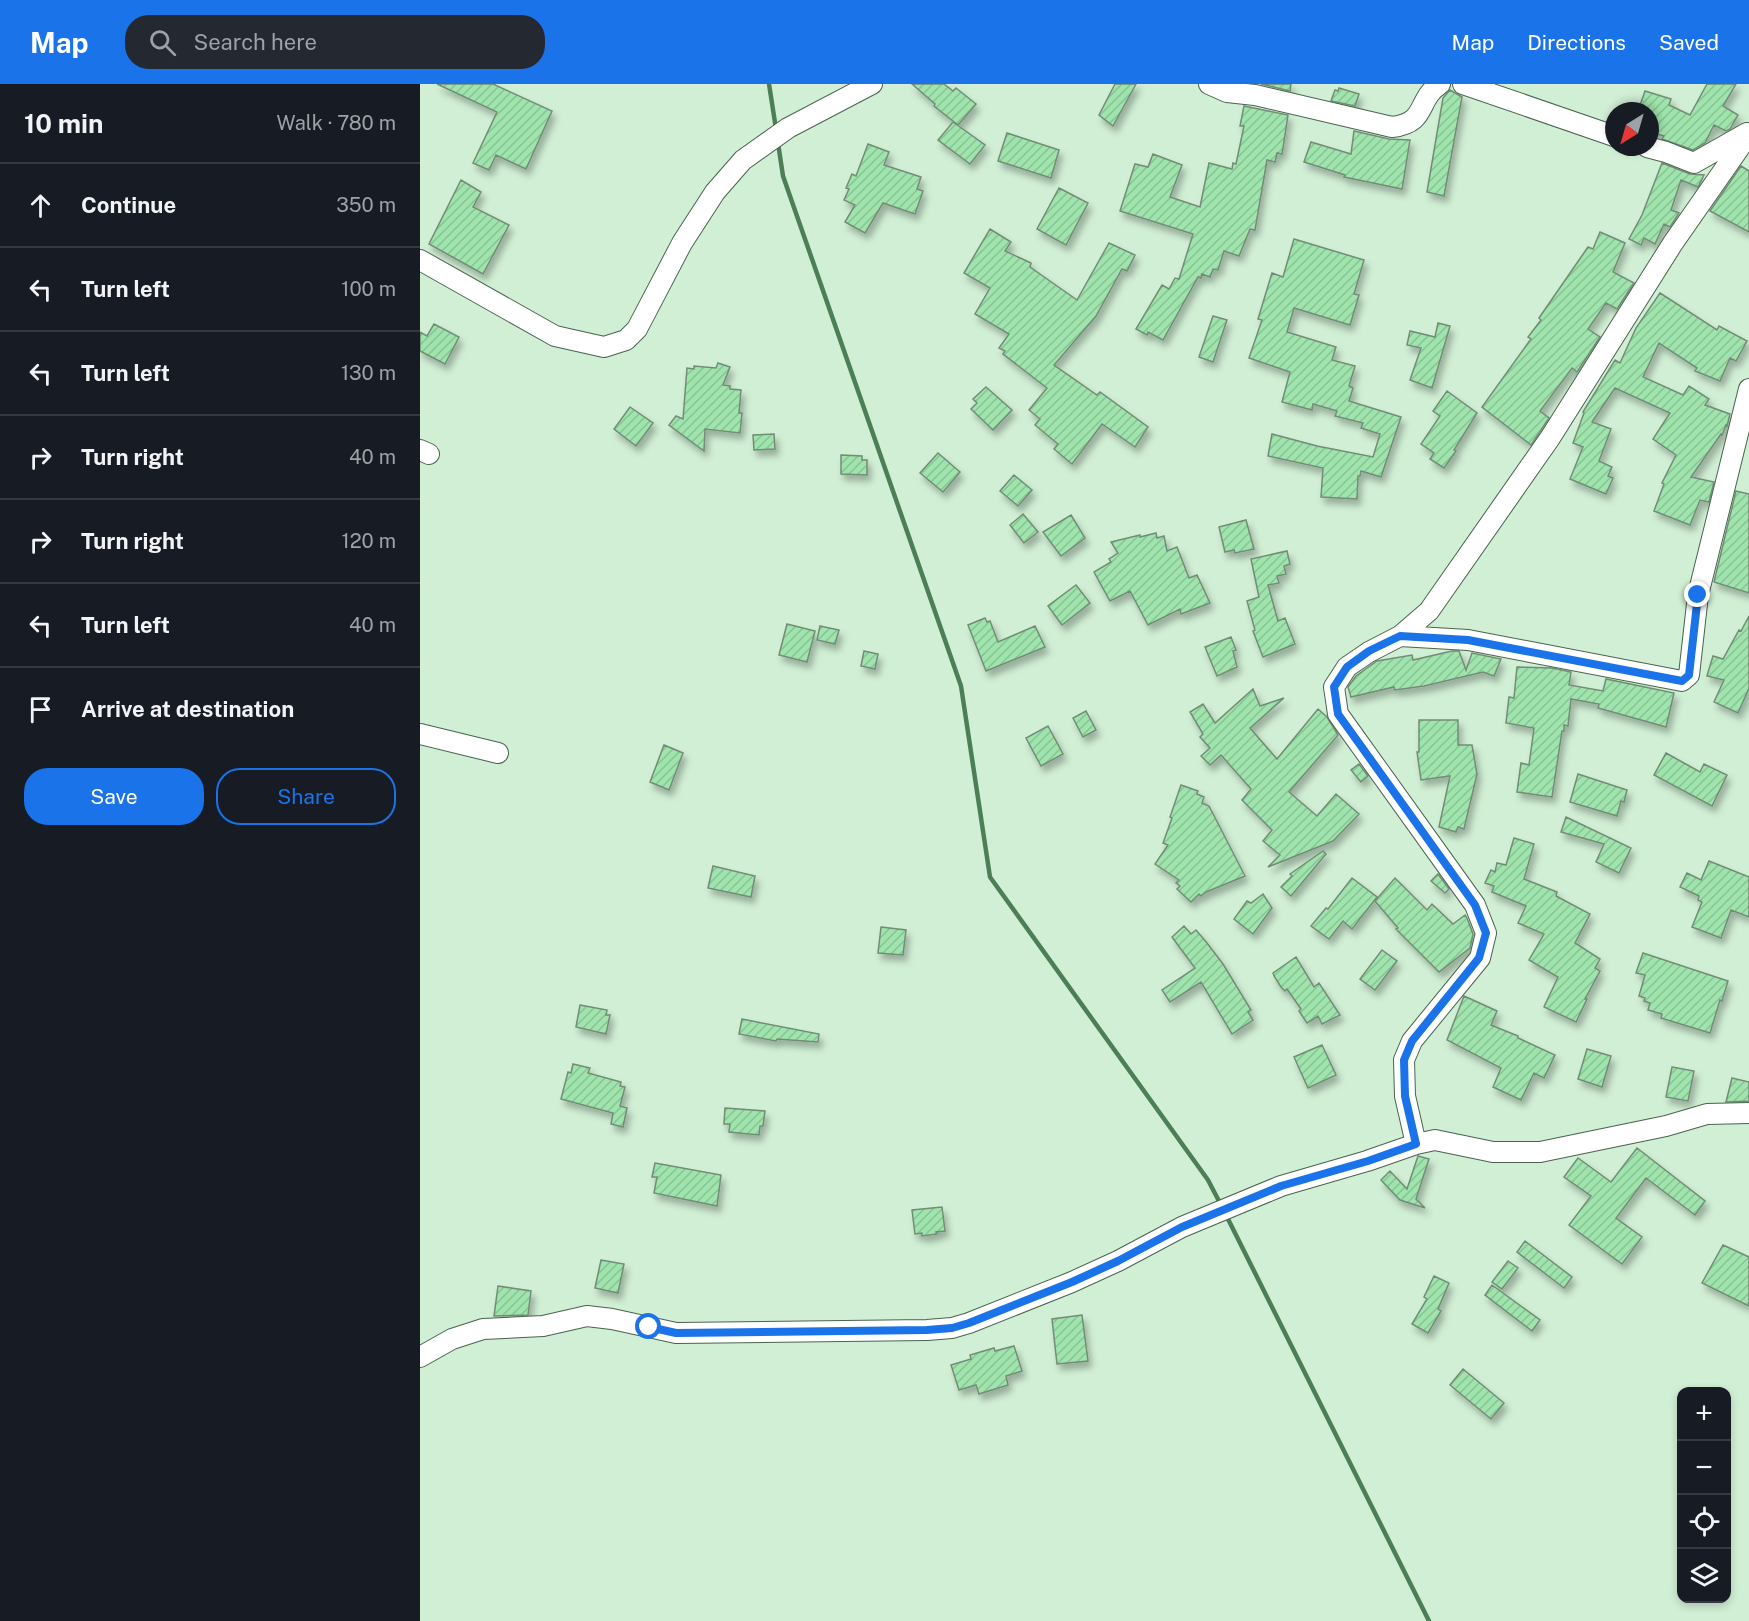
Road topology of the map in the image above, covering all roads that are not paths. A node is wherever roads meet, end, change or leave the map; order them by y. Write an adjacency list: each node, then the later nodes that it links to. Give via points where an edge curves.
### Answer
1 (872, 84): 8 (street, via 788,128 743,160 715,192 687,234 637,329 626,340 604,347 555,336)
2 (1209, 84): 3 (street, via 1227,92 1392,127 1414,120 1433,88)
3 (1440, 84)
4 (1463, 84): 5 (street)
5 (1605, 133)
6 (1749, 133): 7 (street, via 1694,163); 10 (street, via 1672,243 1543,447 1429,611)
7 (1659, 150)
8 (420, 261)
9 (1749, 389): 10 (street, via 1698,595 1689,675 1682,681 1468,640)
10 (1400, 636): 14 (street, via 1347,667 1334,687 1338,714 1475,905 1486,933 1479,958 1412,1041 1404,1060 1405,1096)
11 (420, 734): 12 (street)
12 (498, 753)
13 (1749, 1113): 14 (street, via 1707,1114 1540,1152 1493,1152 1435,1140)
14 (1416, 1144): 15 (street, via 1281,1186 1182,1227 1072,1282 952,1328 676,1333 587,1316 543,1326 483,1329 452,1339)
15 (420, 1357)

